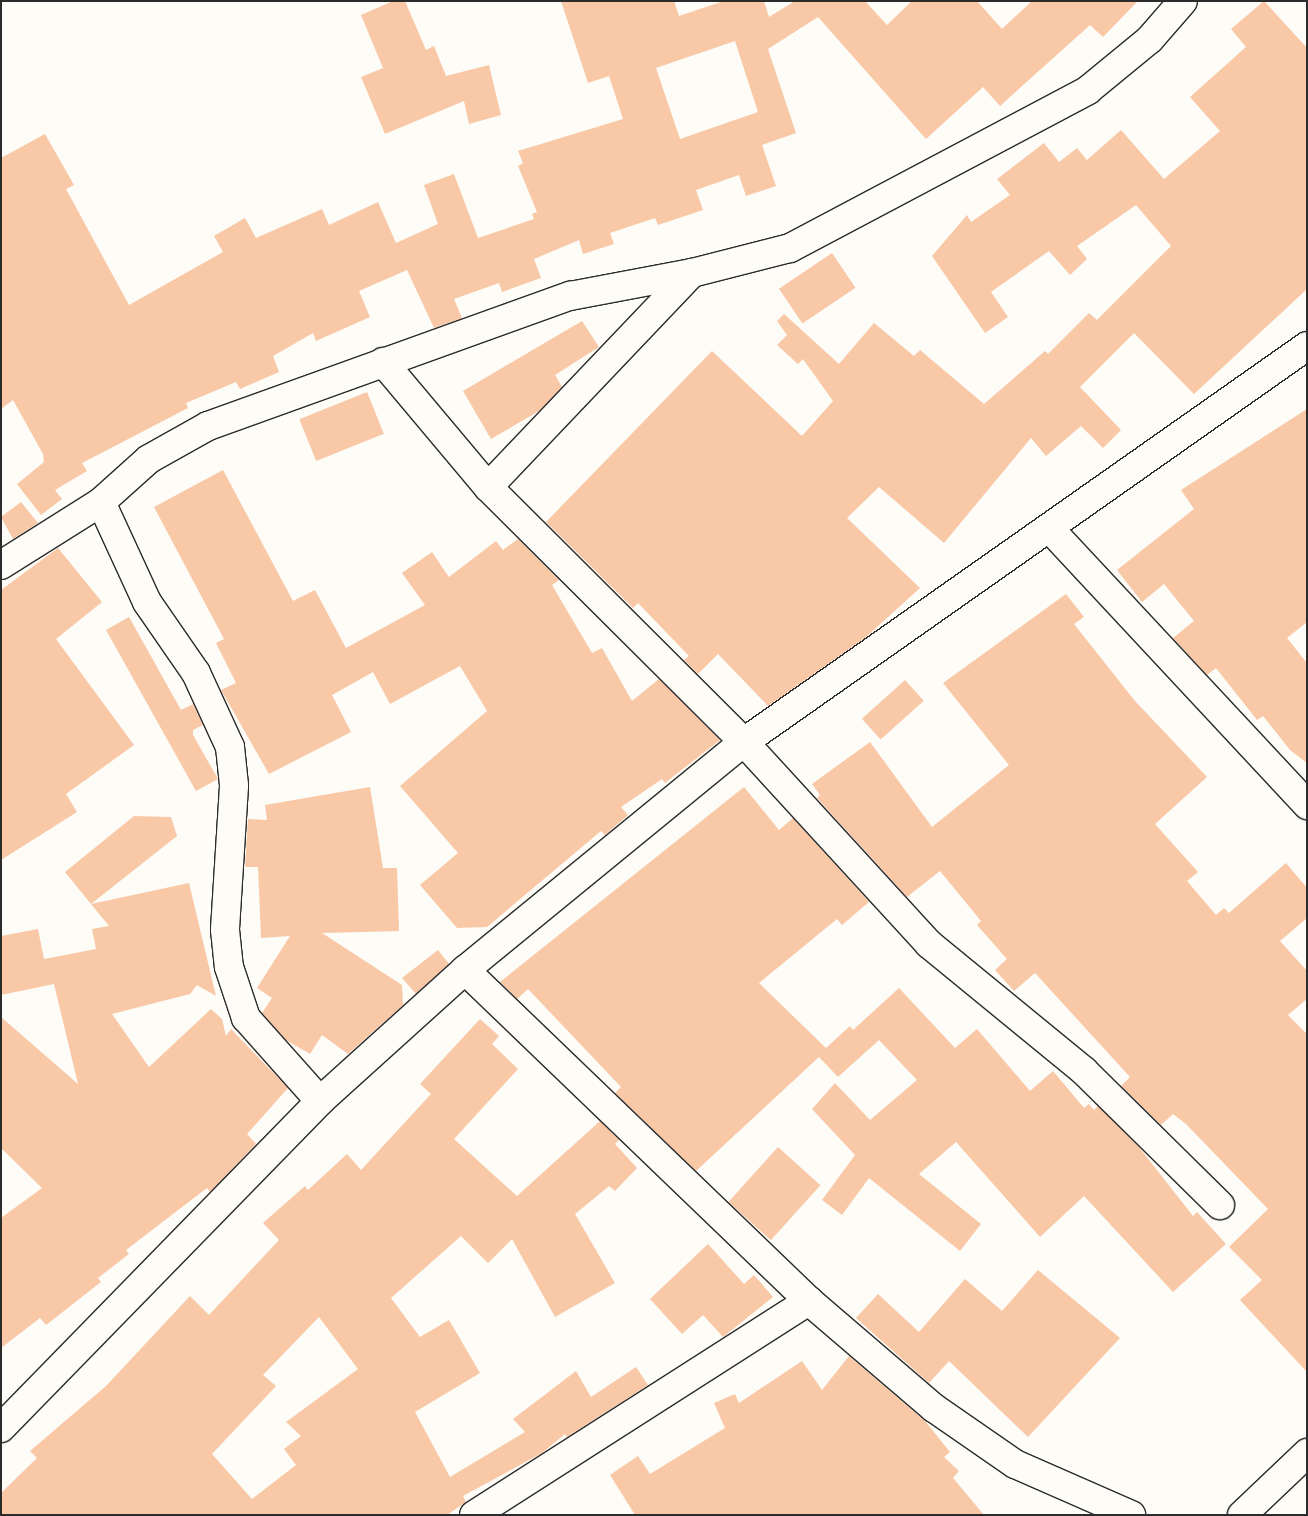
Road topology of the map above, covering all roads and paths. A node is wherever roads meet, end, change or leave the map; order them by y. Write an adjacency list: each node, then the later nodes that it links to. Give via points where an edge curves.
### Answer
1 (1183, 1): 2 (street, via 1150,39 1088,90 790,248)
2 (692, 273): 4 (street, via 570,296); 5 (street)
3 (1307, 346): 7 (street)
4 (383, 362): 5 (street); 6 (street, via 208,426 149,459)
5 (488, 487): 9 (street)
6 (101, 502): 8 (street); 12 (street, via 147,602 196,672 230,747 234,786 225,930 229,967 246,1018)
7 (1049, 528): 9 (street); 10 (street)
8 (1, 565)
9 (744, 742): 11 (street); 13 (street, via 929,944 1084,1071)
10 (1307, 806)
11 (465, 970): 12 (street); 14 (street)
12 (320, 1101): 15 (street)
13 (1220, 1205)
14 (809, 1301): 17 (street); 18 (street, via 934,1408 1014,1464)
15 (1, 1428)
16 (1307, 1453): 19 (street)
17 (474, 1515)
18 (1131, 1515)
19 (1242, 1515)

